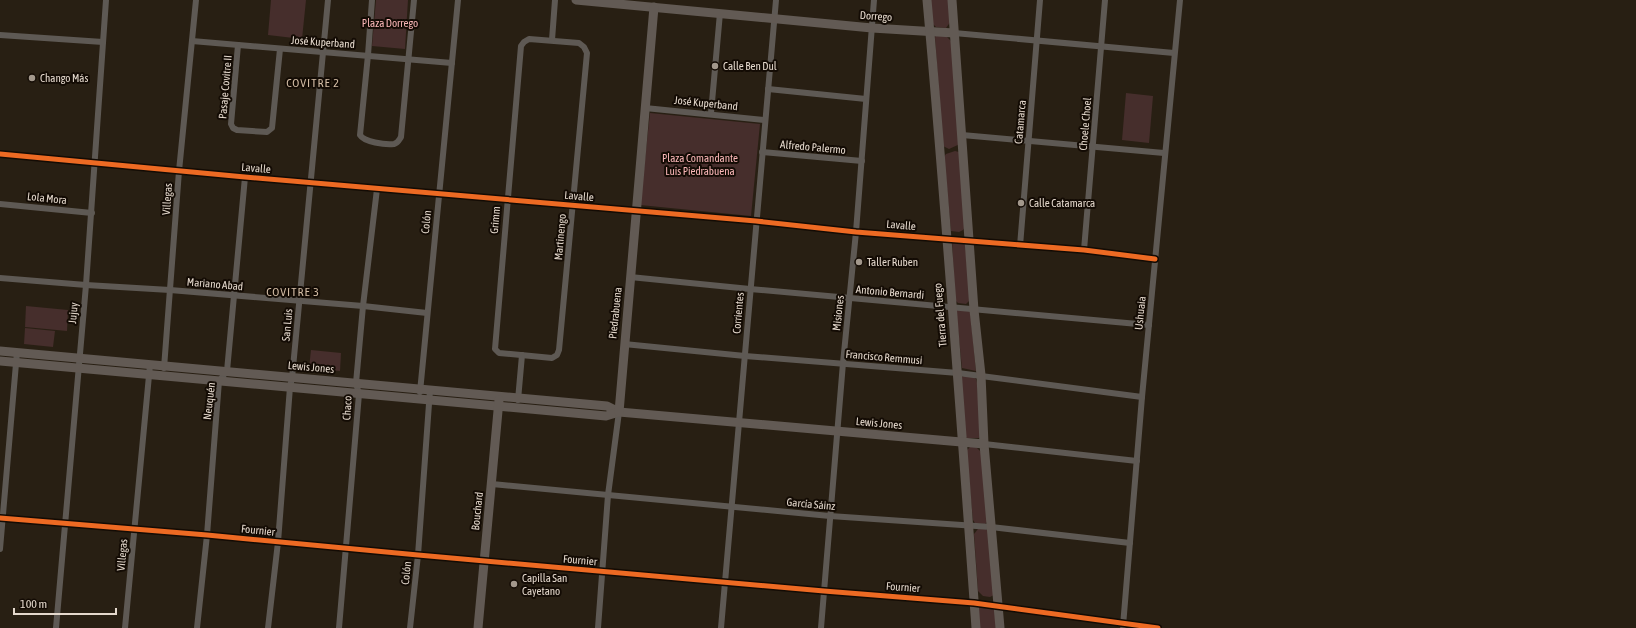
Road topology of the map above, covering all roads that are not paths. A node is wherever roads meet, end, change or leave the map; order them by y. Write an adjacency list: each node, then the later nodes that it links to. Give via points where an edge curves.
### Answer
1 (106, 0): 26 (street, Jujuy)
2 (196, 0): 25 (street, Villegas)
3 (328, 0): 30 (street, San Luis)
4 (372, 0): 32 (street)
5 (414, 0): 33 (street)
6 (458, 0): 34 (street, Colón)
7 (555, 0): 23 (street)
8 (576, 0): 16 (main road, Dorrego)
9 (776, 0): 18 (street, Corrientes)
10 (874, 0): 19 (street, Misiones)
11 (927, 0): 20 (main road, Tierra del Fuego)
12 (952, 0): 21 (main road)
13 (1040, 0): 24 (street, Catamarca)
14 (1105, 0): 28 (street, Choele Choel)
15 (1180, 0): 31 (street, Ushuaia)
16 (654, 4): 17 (main road, Dorrego); 37 (main road, Piedrabuena)
17 (720, 13): 18 (main road, Dorrego); 38 (street)
18 (774, 19): 19 (main road, Dorrego); 35 (street, Corrientes)
19 (872, 28): 20 (main road, Dorrego); 36 (street, Misiones)
20 (930, 31): 21 (main road, Dorrego); 60 (main road, Tierra del Fuego)
21 (954, 33): 24 (street, Dorrego); 40 (main road)
22 (0, 35): 26 (street)
23 (552, 40): 53 (street, Grimm, via 529,39 521,46); 55 (street, Martinengo, via 579,43 587,53)
24 (1036, 40): 28 (street, Dorrego); 41 (street, Catamarca)
25 (192, 41): 27 (street, José Kuperband); 48 (street, Villegas)
26 (103, 42): 47 (street, Jujuy)
27 (238, 45): 29 (street, José Kuperband); 29 (street, Pasaje Covitre II, via 231,124 237,130 267,132 272,128)
28 (1102, 46): 31 (street, Dorrego); 42 (street, Choele Choel)
29 (280, 49): 30 (street, José Kuperband)
30 (323, 52): 32 (street, José Kuperband); 50 (street, San Luis)
31 (1174, 53): 44 (street, Ushuaia)
32 (368, 55): 33 (street, José Kuperband); 33 (street, via 360,135 367,141 394,144 401,137)
33 (410, 59): 34 (street, José Kuperband)
34 (452, 62): 52 (street, Colón)
35 (768, 89): 36 (street); 39 (street, Corrientes)
36 (866, 98): 46 (street, Misiones)
37 (645, 108): 38 (street, José Kuperband); 56 (main road, Piedrabuena)
38 (711, 113): 39 (street, José Kuperband)
39 (765, 120): 43 (street, Corrientes)
40 (962, 135): 41 (street); 61 (main road)
41 (1028, 141): 42 (street); 62 (street, Catamarca)
42 (1094, 147): 44 (street); 63 (street, Choele Choel)
43 (762, 152): 46 (street, Alfredo Palermo); 58 (street, Corrientes)
44 (1164, 153): 64 (street, Ushuaia)
45 (0, 154): 47 (street, Lavalle)
46 (862, 161): 59 (street, Misiones)
47 (95, 162): 48 (street, Lavalle); 57 (street, Jujuy)
48 (179, 171): 49 (street, Lavalle); 68 (street, Villegas)
49 (245, 177): 50 (street, Lavalle); 70 (street, Neuquén)
50 (310, 183): 51 (street, Lavalle); 72 (street, San Luis)
51 (377, 189): 52 (street, Lavalle); 73 (street, Chaco)
52 (439, 194): 53 (street, Lavalle); 76 (street, Colón)
53 (507, 200): 55 (street, Lavalle); 81 (street, Grimm, via 495,349 499,353)
54 (0, 204): 57 (street, Lola Mora)
55 (573, 205): 56 (street, Lavalle); 81 (street, Martinengo, via 559,350 552,358)
56 (636, 211): 58 (street, Lavalle); 65 (main road, Piedrabuena)
57 (92, 213): 67 (street, Jujuy)
58 (756, 221): 59 (street, Lavalle); 69 (street, Corrientes)
59 (856, 232): 60 (street, Lavalle); 71 (street, Misiones)
60 (946, 239): 61 (street, Lavalle); 74 (main road, Tierra del Fuego)
61 (970, 240): 62 (street, Lavalle); 75 (main road)
62 (1020, 246): 63 (street, Lavalle)
63 (1084, 250): 64 (street, Lavalle)
64 (1155, 259): 77 (street, Ushuaia)
65 (630, 277): 69 (street, Antonio Bernardi); 78 (main road, Piedrabuena)
66 (0, 278): 67 (street, Mariano Abad)
67 (86, 285): 68 (street, Mariano Abad); 83 (street, Jujuy)
68 (170, 290): 70 (street, Mariano Abad); 89 (street, Villegas)
69 (750, 290): 71 (street, Antonio Bernardi); 82 (street, Corrientes)
70 (234, 296): 72 (street, Mariano Abad); 90 (street, Neuquén)
71 (850, 298): 74 (street, Antonio Bernardi); 86 (street, Misiones)
72 (299, 301): 73 (street, Mariano Abad); 93 (street, San Luis)
73 (363, 306): 76 (street, Mariano Abad); 95 (street, Chaco)
74 (952, 307): 75 (street, Antonio Bernardi); 91 (main road, Tierra del Fuego)
75 (974, 310): 77 (street, Antonio Bernardi); 92 (main road)
76 (427, 313): 97 (street, Colón)
77 (1149, 325): 101 (street, Ushuaia)
78 (624, 344): 82 (street, Francisco Remmusi); 106 (main road, Piedrabuena)
79 (0, 351): 80 (main road, Lewis Jones)
80 (17, 352): 83 (main road, Lewis Jones); 85 (street)
81 (522, 355): 100 (street)
82 (745, 356): 86 (street, Francisco Remmusi); 107 (street, Corrientes)
83 (79, 358): 87 (street, Jujuy); 88 (main road, Lewis Jones)
84 (0, 361): 85 (main road, Lewis Jones)
85 (16, 362): 87 (main road, Lewis Jones); 116 (street)
86 (843, 363): 91 (street, Francisco Remmusi); 108 (street, Misiones)
87 (78, 368): 88 (main road, Lewis Jones); 117 (street, Jujuy)
88 (149, 370): 89 (main road, Lewis Jones); 120 (street, Villegas)
89 (164, 371): 90 (main road, Lewis Jones); 94 (main road, Lewis Jones)
90 (227, 371): 93 (main road, Lewis Jones); 94 (street, Neuquén)
91 (958, 373): 92 (street, Francisco Remmusi); 109 (main road, Tierra del Fuego)
92 (981, 375): 101 (street, Francisco Remmusi); 110 (main road)
93 (292, 378): 95 (main road, Lewis Jones); 96 (street, San Luis)
94 (219, 381): 96 (main road, Lewis Jones); 121 (street, Neuquén)
95 (356, 383): 97 (main road, Lewis Jones); 99 (street, Chaco)
96 (290, 387): 99 (main road, Lewis Jones); 122 (street, San Luis)
97 (420, 389): 98 (main road, Lewis Jones); 102 (street, Colón)
98 (430, 390): 103 (street, Colón); 104 (main road, Lewis Jones)
99 (359, 394): 102 (main road, Lewis Jones); 124 (street, Chaco)
100 (518, 397): 104 (main road, Lewis Jones); 105 (street); 106 (main road, Lewis Jones, via 607,406)
101 (1142, 397): 111 (street, Ushuaia)
102 (420, 399): 103 (main road, Lewis Jones)
103 (430, 400): 104 (main road, Lewis Jones); 126 (street, Colón)
104 (499, 402): 105 (main road, Lewis Jones); 112 (main road, Bouchard)
105 (517, 408): 106 (main road, Lewis Jones, via 606,416)
106 (619, 412): 107 (main road, Lewis Jones); 113 (street, Piedrabuena)
107 (739, 423): 108 (main road, Lewis Jones); 114 (street, Corrientes)
108 (837, 432): 109 (main road, Lewis Jones); 115 (street, Misiones)
109 (962, 442): 110 (main road, Lewis Jones); 118 (main road, Tierra del Fuego)
110 (984, 444): 111 (street, Lewis Jones); 119 (main road)
111 (1137, 461): 123 (street, Ushuaia)
112 (492, 484): 113 (street, García Sáinz); 127 (main road, Bouchard)
113 (608, 495): 114 (street, García Sáinz); 128 (street, Piedrabuena)
114 (731, 507): 115 (street, García Sáinz); 129 (street, Corrientes)
115 (830, 516): 118 (street, García Sáinz); 130 (street, Misiones)
116 (2, 518): 117 (street, Fournier); 125 (street)
117 (65, 524): 120 (street, Fournier); 134 (street, Jujuy)
118 (970, 525): 119 (street, García Sáinz); 131 (main road, Tierra del Fuego)
119 (991, 527): 123 (street, García Sáinz); 132 (main road)
120 (134, 529): 121 (street, Fournier); 135 (street, Villegas)
121 (207, 535): 122 (street, Fournier); 136 (street, Neuquén)
122 (278, 542): 124 (street, Fournier); 137 (street, San Luis)
123 (1130, 543): 133 (street, Ushuaia)
124 (345, 548): 126 (street, Fournier); 138 (street, Chaco)
125 (0, 549)
126 (418, 555): 127 (street, Fournier); 139 (street, Colón)
127 (483, 560): 128 (street, Fournier); 140 (main road, Bouchard)
128 (603, 572): 129 (street, Fournier); 141 (street, Piedrabuena)
129 (725, 582): 130 (street, Fournier); 142 (street, Corrientes)
130 (824, 591): 131 (street, Fournier); 143 (street, Misiones)
131 (974, 603): 132 (street, Fournier); 144 (main road, Tierra del Fuego)
132 (998, 605): 133 (street, Fournier); 145 (main road)
133 (1123, 626): 146 (street, Fournier)
134 (56, 628)
135 (125, 628)
136 (197, 628)
137 (268, 628)
138 (339, 628)
139 (410, 628)
140 (478, 628)
141 (598, 628)
142 (721, 628)
143 (821, 628)
144 (976, 628)
145 (1000, 628)
146 (1158, 628)

